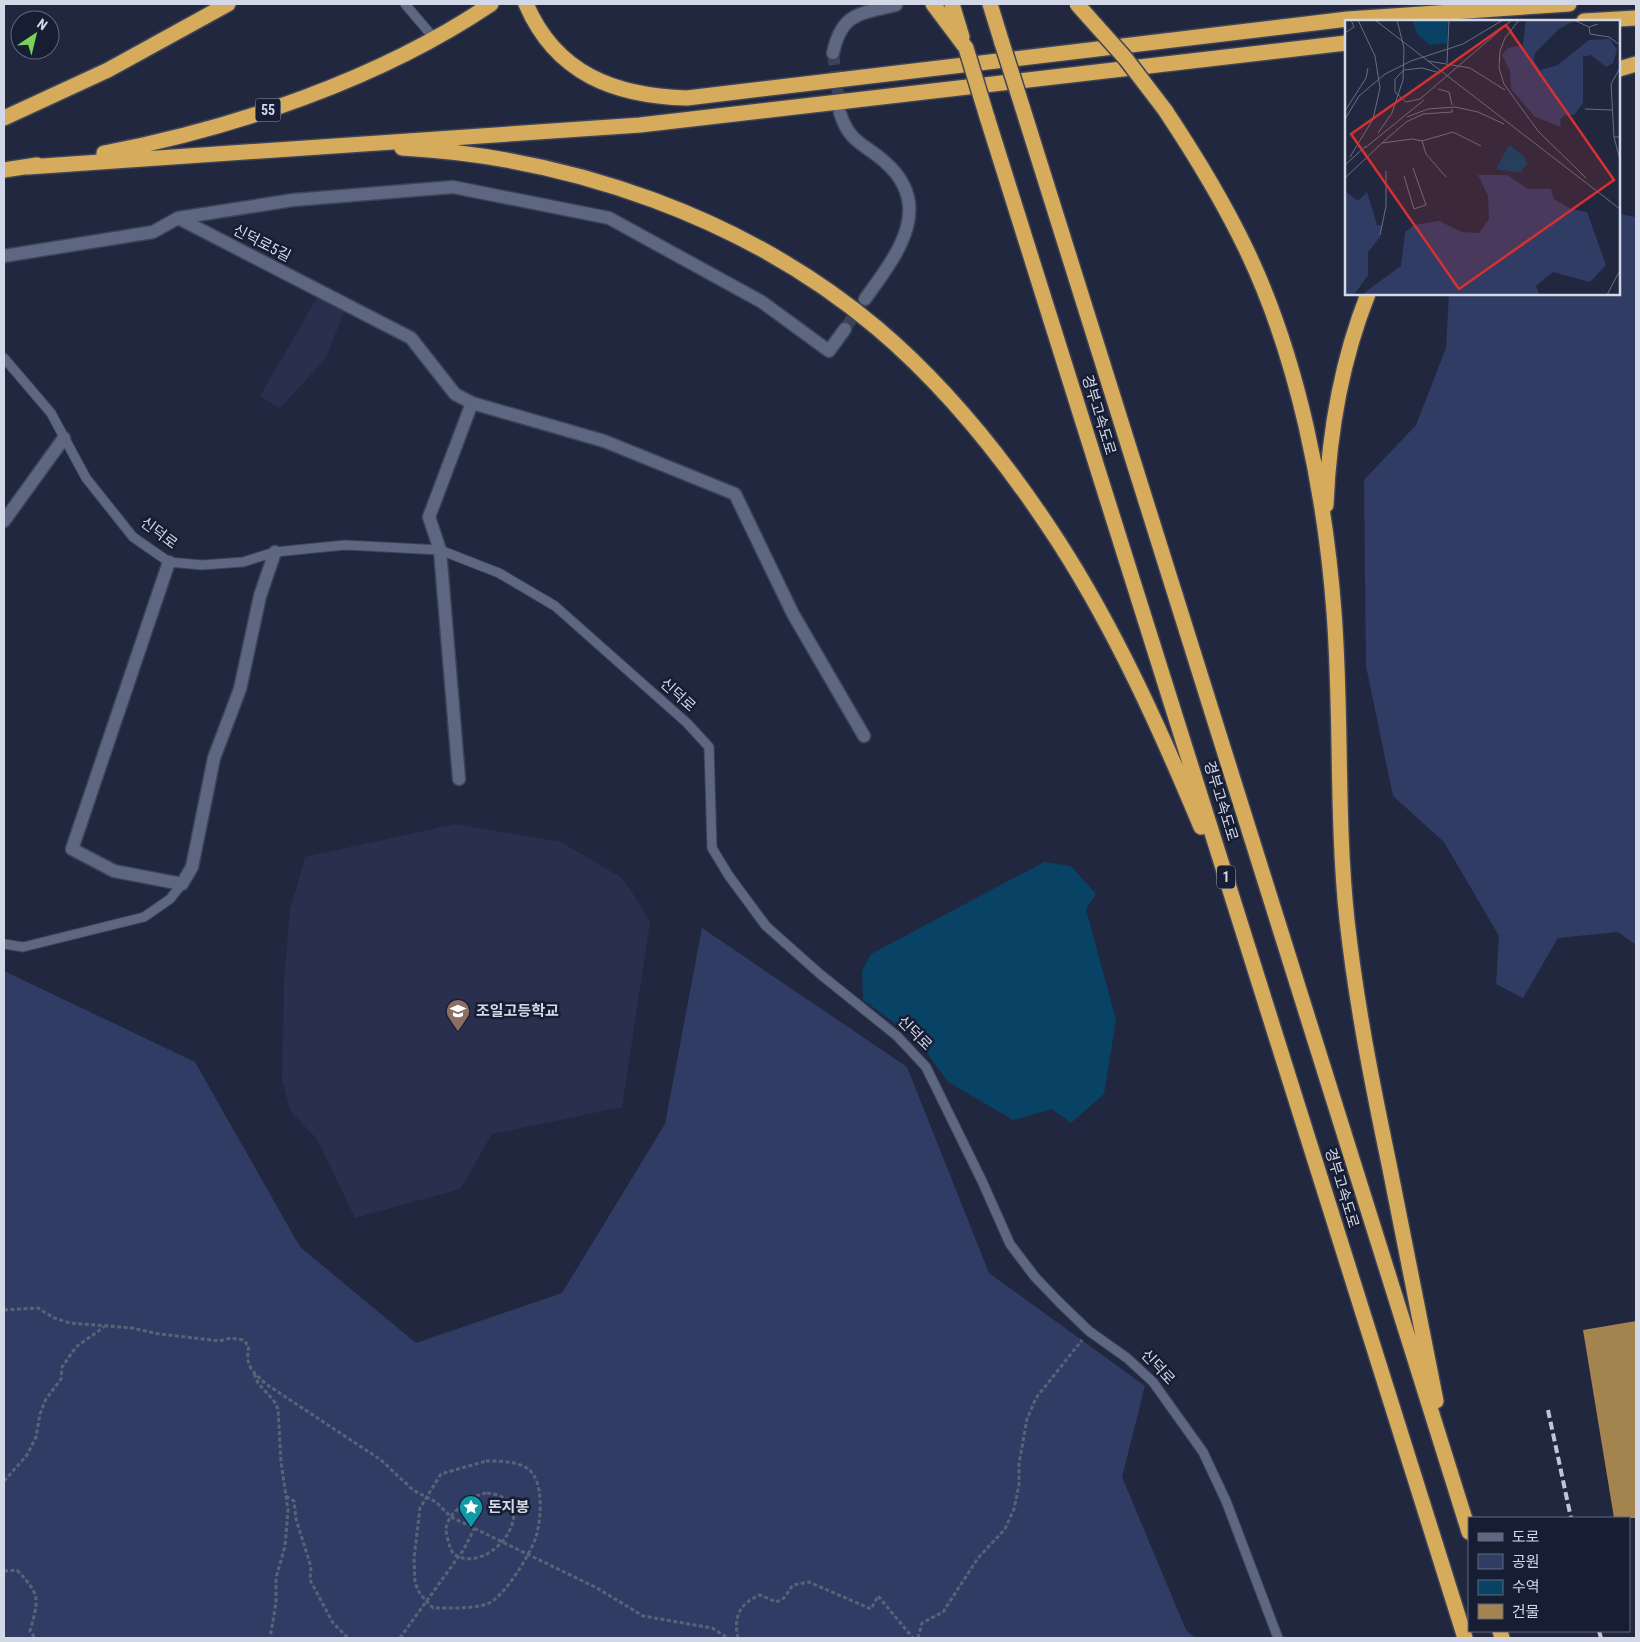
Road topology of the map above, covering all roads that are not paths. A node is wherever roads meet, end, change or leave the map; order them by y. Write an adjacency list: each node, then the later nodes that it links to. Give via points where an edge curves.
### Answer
1 (228, 4): 20 (highway, via 108,70)
2 (405, 4): 13 (lane)
3 (491, 4): 13 (highway, 55)
4 (526, 4): 9 (highway, via 549,45 576,68 607,85 650,96 687,98 1348,19)
5 (933, 4): 15 (highway)
6 (952, 4): 15 (highway, 경부고속도로 / 1)
7 (990, 4): 42 (highway, 경부고속도로, bridge)
8 (1077, 4): 36 (highway, bridge, via 1126,59 1165,110 1226,210 1253,264 1277,324 1301,412)
9 (1569, 4)
10 (896, 5): 16 (street, via 848,20 841,28)
11 (1636, 18): 12 (highway)
12 (1601, 20)
13 (433, 37): 22 (highway, 55, via 401,56 317,91 200,132)
14 (1345, 43): 21 (highway, via 640,125)
15 (966, 48): 40 (highway, 경부고속도로 / 1, bridge)
16 (833, 53)
17 (1636, 64): 18 (highway)
18 (1620, 68)
19 (840, 113): 27 (street, via 851,136 884,161 900,178 908,195 909,218 905,236)
20 (4, 118)
21 (298, 147): 22 (highway); 40 (highway, via 378,146 452,153 539,168 636,193 672,206 746,243 817,285 875,327 960,410 1059,542 1105,622 1152,715)
22 (28, 167): 23 (highway, 55)
23 (4, 170)
24 (178, 218): 25 (street, via 153,232); 28 (street, via 294,200 453,187 608,218 762,302 830,351); 30 (street, 신덕로5길, via 411,338 455,394)
25 (4, 256)
26 (1368, 295): 36 (highway, via 1347,358 1332,434 1326,509)
27 (865, 299)
28 (845, 329)
29 (4, 358): 31 (lane, 신덕로, via 51,413)
30 (472, 403): 33 (street, via 429,516); 37 (street, 신덕로5길, via 604,441 735,494 793,614)
31 (64, 438): 32 (street); 35 (lane, 신덕로, via 86,478 133,537)
32 (4, 521)
33 (440, 550): 34 (lane, 신덕로, via 345,545); 38 (street); 44 (lane, 신덕로, via 499,573 555,606 687,723 709,747 712,848 729,876 766,926 897,1036 926,1068 1010,1244 1035,1277 1089,1331 1127,1358 1153,1382 1203,1452 1226,1501)
34 (274, 552): 35 (lane, 신덕로, via 243,562 202,565); 39 (street, via 260,596 240,689 214,758 192,867)
35 (169, 562): 39 (street, via 72,849 114,871)
36 (1329, 564): 42 (highway, via 1336,654 1340,829 1351,960 1366,1051)
37 (864, 736)
38 (459, 779)
39 (182, 884): 41 (lane, via 170,899 144,917 23,948)
40 (1240, 922): 45 (highway, 경부고속도로 / 1)
41 (4, 944)
42 (1453, 1480): 43 (highway, 경부고속도로)
43 (1468, 1529)
44 (1278, 1638)
45 (1465, 1638)

